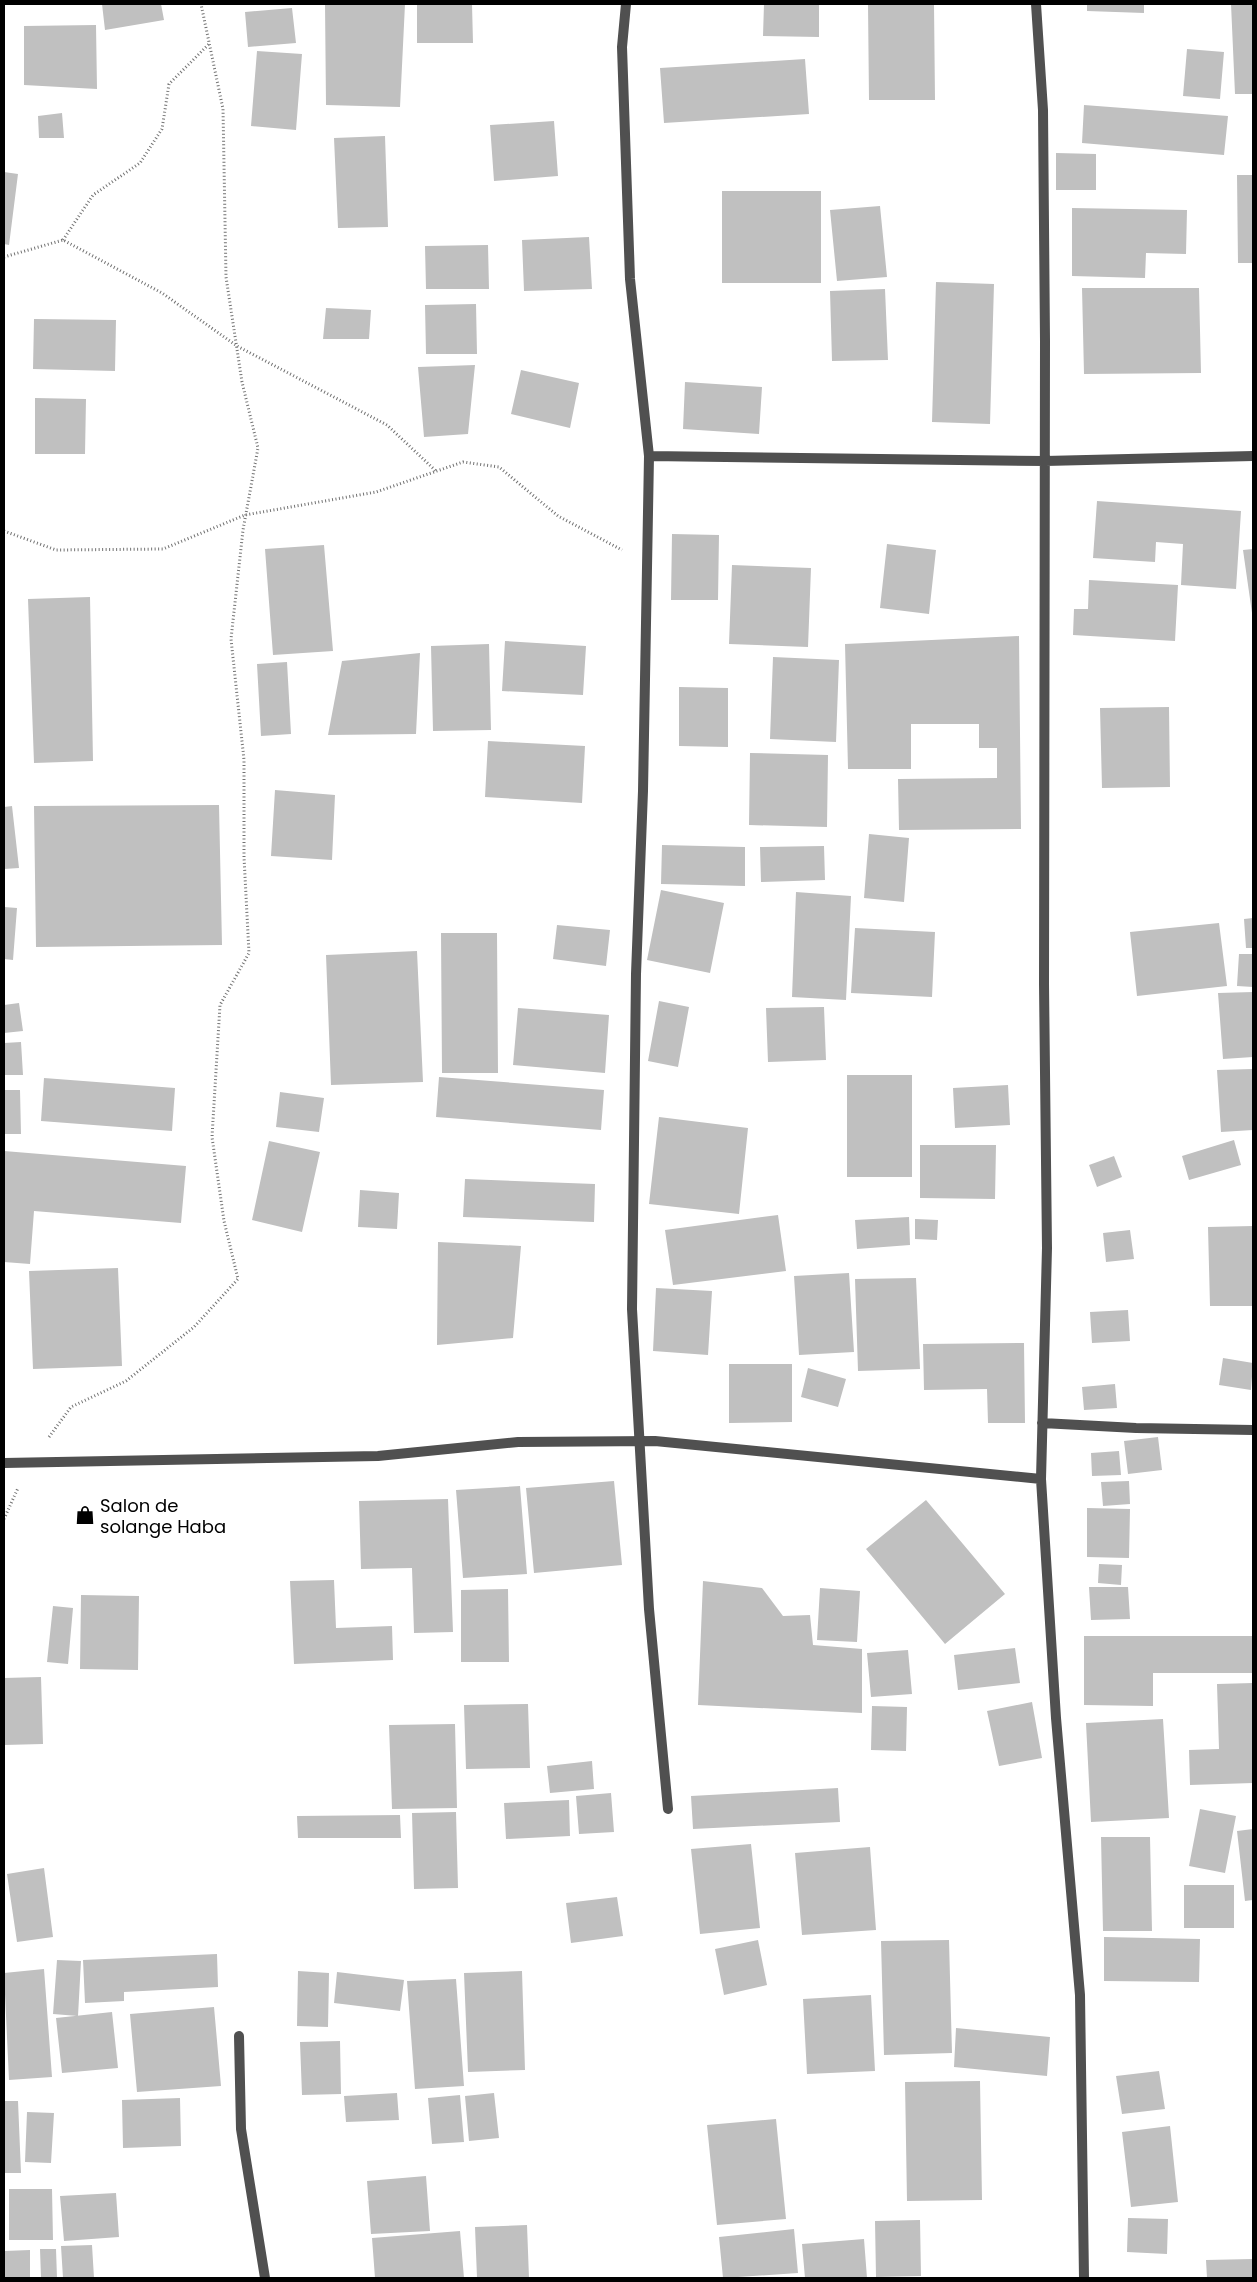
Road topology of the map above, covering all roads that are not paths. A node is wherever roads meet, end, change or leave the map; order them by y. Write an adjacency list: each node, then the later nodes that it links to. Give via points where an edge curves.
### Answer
1 (626, 4): 3 (street, via 622,47 630,279)
2 (1036, 4): 5 (street, via 1043,110)
3 (649, 456): 5 (street); 8 (street, via 636,974 632,1309)
4 (1253, 456): 5 (street)
5 (1045, 461): 6 (street, via 1044,984 1048,1248)
6 (1042, 1423): 7 (street); 10 (street)
7 (1253, 1430)
8 (639, 1441): 9 (street, via 518,1442 378,1456); 10 (street); 11 (street, via 649,1609)
9 (4, 1463)
10 (1040, 1479): 14 (street, via 1056,1718 1080,1995)
11 (668, 1809)
12 (239, 2036): 13 (street, via 241,2129)
13 (265, 2278)
14 (1084, 2278)

